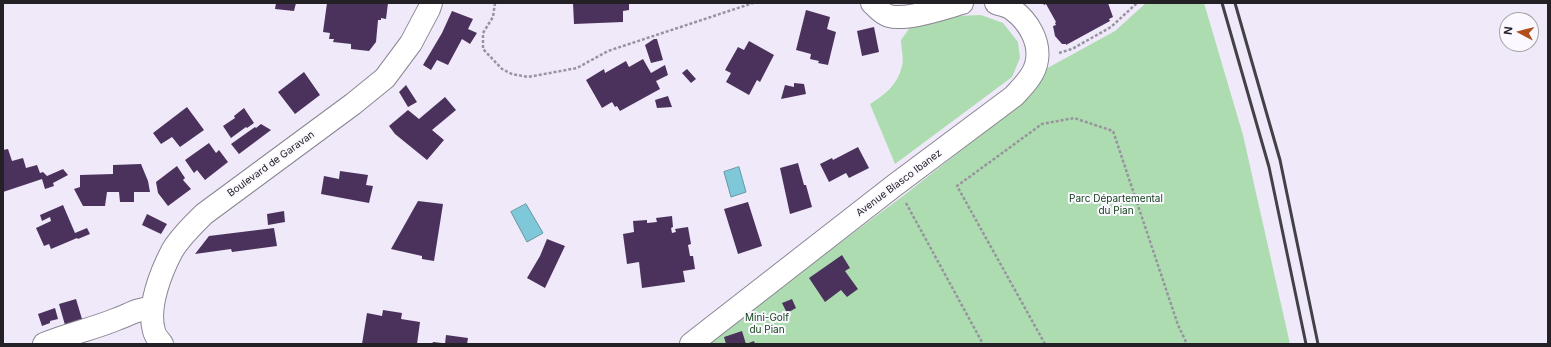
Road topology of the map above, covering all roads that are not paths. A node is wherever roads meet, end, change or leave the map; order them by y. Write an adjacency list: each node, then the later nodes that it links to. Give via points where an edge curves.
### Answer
1 (431, 3): 5 (street, Boulevard de Garavan, via 411,43 385,78 204,214 187,230 172,251)
2 (872, 3): 3 (street, via 889,16 902,17)
3 (962, 3)
4 (996, 3): 8 (street, Avenue Blasco Ibanez, via 1012,9 1028,24 1036,42 1037,60 1030,79 1014,96)
5 (152, 308): 6 (street, via 140,309 117,320); 7 (street, Boulevard de Garavan, via 154,332)
6 (44, 344)
7 (162, 344)
8 (691, 344)

